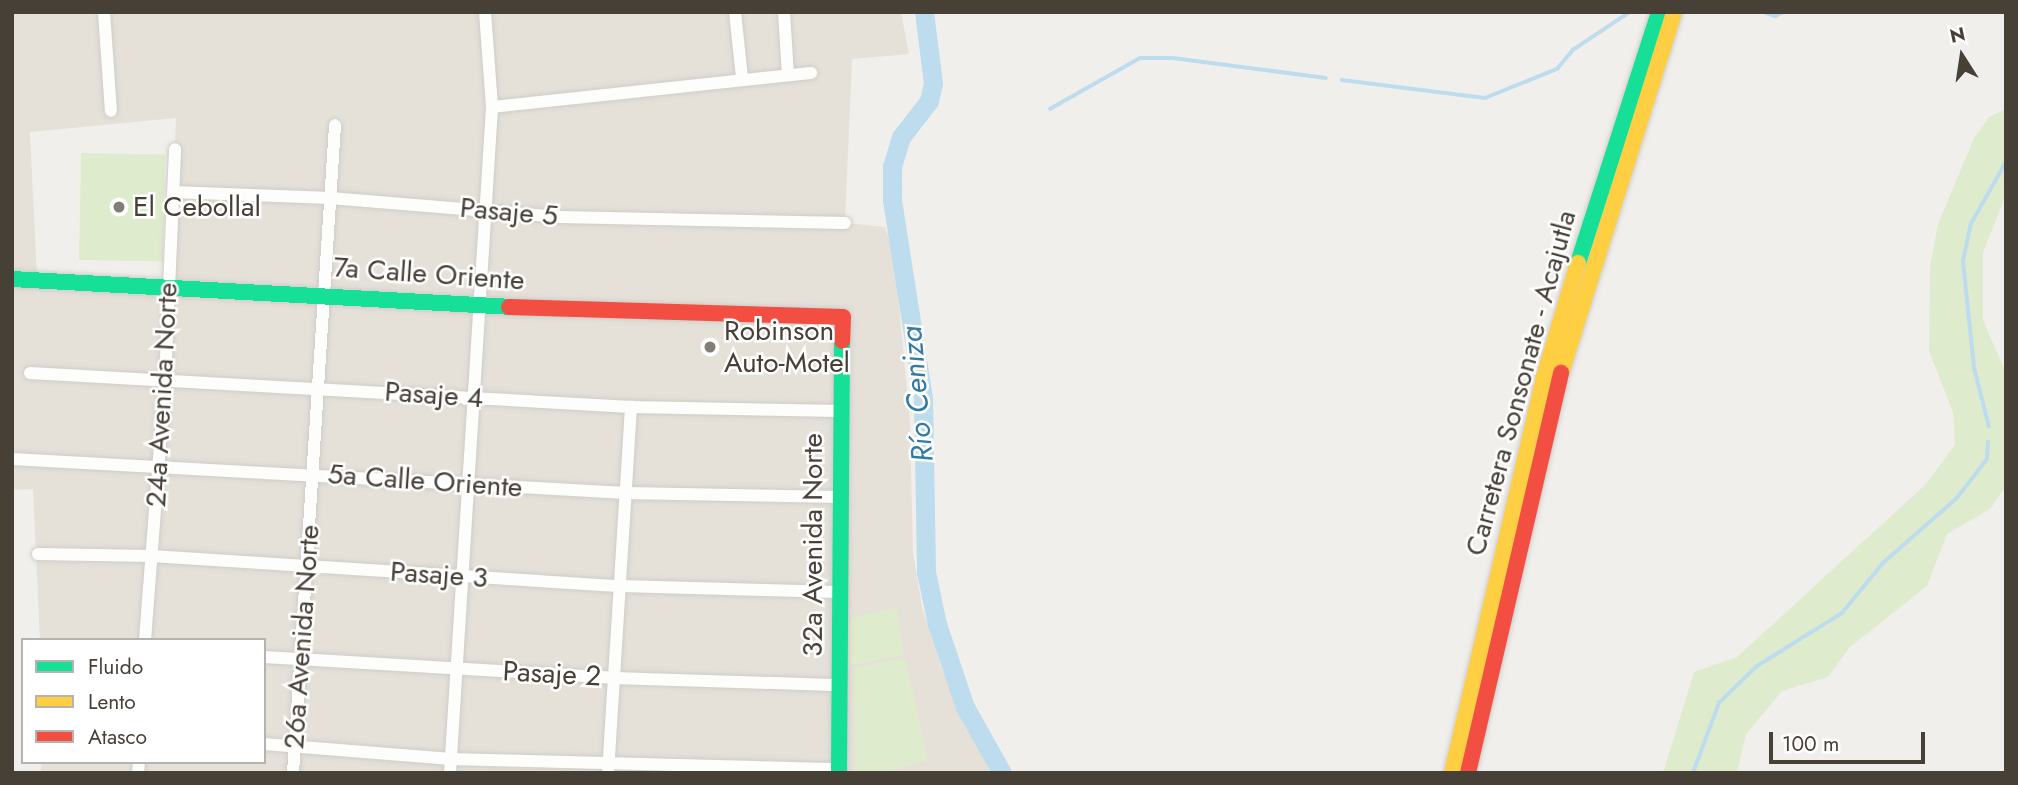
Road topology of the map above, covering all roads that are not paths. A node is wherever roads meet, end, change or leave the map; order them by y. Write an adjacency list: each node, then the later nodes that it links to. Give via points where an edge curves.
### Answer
1 (104, 12): 11 (street)
2 (485, 12): 10 (street)
3 (735, 12): 9 (street)
4 (784, 12): 8 (street)
5 (1659, 12): 54 (main road, Carretera Sonsonate - Acajutla, via 1609,156 1544,377)
6 (1674, 12): 55 (main road, via 1560,376)
7 (811, 74): 8 (street)
8 (788, 75): 9 (street)
9 (742, 78): 10 (street)
10 (492, 107): 16 (street)
11 (111, 111)
12 (335, 125): 15 (street, 26a Avenida Norte)
13 (175, 149): 14 (street, 24a Avenida Norte)
14 (173, 192): 15 (street, Pasaje 5); 19 (street, 24a Avenida Norte)
15 (330, 198): 16 (street, Pasaje 5); 20 (street, 26a Avenida Norte)
16 (486, 209): 17 (street, Pasaje 5, via 559,217); 21 (street)
17 (845, 223)
18 (12, 279): 19 (main road, 7a Calle Oriente)
19 (169, 286): 20 (main road, 7a Calle Oriente); 24 (street, 24a Avenida Norte)
20 (324, 293): 21 (main road, 7a Calle Oriente); 25 (street, 26a Avenida Norte)
21 (479, 303): 22 (main road, 7a Calle Oriente); 26 (street)
22 (843, 317): 28 (main road, 32a Avenida Norte)
23 (30, 373): 24 (street, Pasaje 4)
24 (165, 380): 25 (street, Pasaje 4); 30 (street, 24a Avenida Norte)
25 (318, 387): 26 (street, Pasaje 4); 31 (street, 26a Avenida Norte)
26 (472, 398): 27 (street, Pasaje 4); 32 (street)
27 (631, 407): 28 (street, Pasaje 4); 33 (street)
28 (839, 411): 34 (main road, 32a Avenida Norte)
29 (12, 459): 30 (street, 5a Calle Oriente)
30 (158, 464): 31 (street, 5a Calle Oriente); 36 (street, 24a Avenida Norte)
31 (314, 473): 32 (street, 5a Calle Oriente); 37 (street, 26a Avenida Norte)
32 (467, 484): 33 (street, 5a Calle Oriente); 38 (street)
33 (626, 493): 34 (street, 5a Calle Oriente); 39 (street)
34 (839, 497): 40 (main road, 32a Avenida Norte)
35 (38, 554): 36 (street, Pasaje 3)
36 (152, 556): 37 (street, Pasaje 3); 41 (street, 24a Avenida Norte)
37 (306, 565): 38 (street, Pasaje 3); 43 (street, 26a Avenida Norte)
38 (462, 578): 39 (street, Pasaje 3); 44 (street)
39 (618, 586): 40 (street, Pasaje 3); 45 (street)
40 (839, 592): 46 (main road, 32a Avenida Norte)
41 (145, 638)
42 (266, 657): 43 (street, Pasaje 2)
43 (301, 659): 44 (street, Pasaje 2); 48 (street, 26a Avenida Norte)
44 (456, 669): 45 (street, Pasaje 2); 49 (street)
45 (613, 678): 46 (street, Pasaje 2); 50 (street)
46 (840, 685): 51 (main road, 32a Avenida Norte)
47 (266, 744): 48 (street)
48 (296, 746): 49 (street); 52 (street, 26a Avenida Norte)
49 (451, 759): 50 (street); 53 (street)
50 (608, 768): 51 (street)
51 (840, 771)
52 (293, 773)
53 (450, 773)
54 (1452, 773)
55 (1468, 773)

